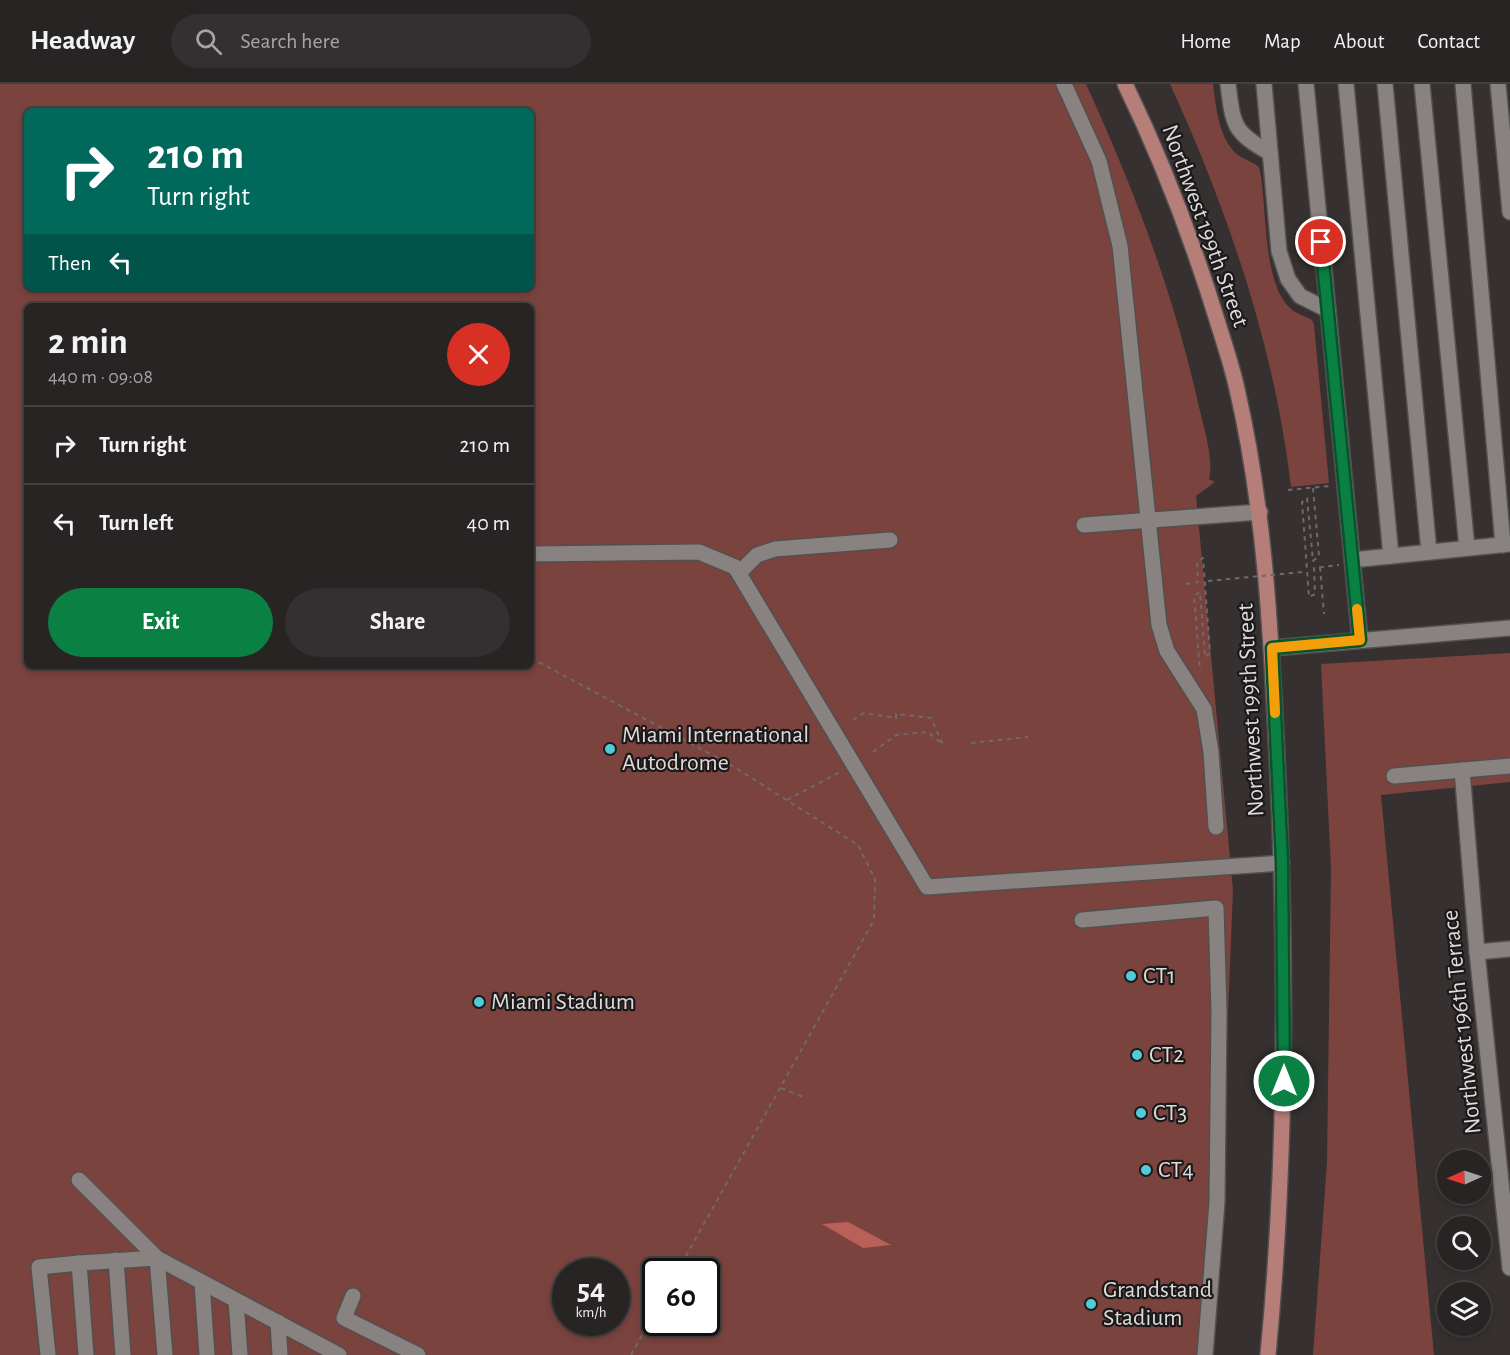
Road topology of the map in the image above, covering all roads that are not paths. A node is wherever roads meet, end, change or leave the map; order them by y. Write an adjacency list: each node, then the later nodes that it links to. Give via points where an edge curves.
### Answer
1 (1064, 84): 15 (street, via 1099,161 1120,246)
2 (1125, 84): 14 (main road, Northwest 199th Street, via 1155,146 1199,262 1237,387)
3 (1228, 84): 11 (street, via 1231,114 1242,137)
4 (1264, 84): 11 (street)
5 (1306, 84): 13 (street)
6 (1346, 84): 22 (street)
7 (1385, 84): 20 (street)
8 (1422, 84): 19 (street)
9 (1464, 84): 18 (street)
10 (1498, 84): 12 (street)
11 (1270, 153): 13 (street, via 1279,250 1288,279 1300,296)
12 (1510, 212)
13 (1328, 310): 23 (street)
14 (1260, 512): 15 (street); 27 (main road, Northwest 199th Street)
15 (1148, 521): 16 (street); 31 (street, via 1162,638 1202,704 1208,729)
16 (1084, 525)
17 (890, 540): 24 (street, via 776,549 757,555)
18 (1507, 544): 19 (street)
19 (1467, 548): 20 (street)
20 (1429, 552): 22 (street)
21 (534, 554): 24 (street, via 699,552 720,559)
22 (1391, 556): 23 (street)
23 (1346, 562): 26 (street)
24 (739, 573): 32 (street, via 927,887)
25 (1510, 628): 26 (street)
26 (1360, 640): 27 (street)
27 (1272, 648): 32 (main road, Northwest 199th Street)
28 (1510, 766): 29 (street)
29 (1462, 770): 30 (street); 35 (street, Northwest 196th Terrace)
30 (1394, 776)
31 (1215, 827)
32 (1282, 863): 56 (main road, Northwest 199th Street, via 1284,1081)
33 (1082, 920): 55 (street, via 1216,908 1217,1202)
34 (1510, 949): 35 (street)
35 (1477, 952): 40 (street, Northwest 196th Terrace)
36 (79, 1180): 37 (street)
37 (157, 1258): 38 (street); 41 (street); 49 (street)
38 (116, 1260): 39 (street); 48 (street)
39 (79, 1263): 46 (street, via 39,1267); 47 (street)
40 (1510, 1268)
41 (202, 1283): 43 (street); 50 (street)
42 (353, 1296): 54 (street, via 344,1318)
43 (236, 1301): 44 (street); 51 (street)
44 (278, 1322): 45 (street); 52 (street)
45 (316, 1349): 53 (street)
46 (48, 1355)
47 (86, 1355)
48 (123, 1355)
49 (165, 1355)
50 (207, 1355)
51 (240, 1355)
52 (279, 1355)
53 (339, 1355)
54 (418, 1355)
55 (1205, 1355)
56 (1268, 1355)

